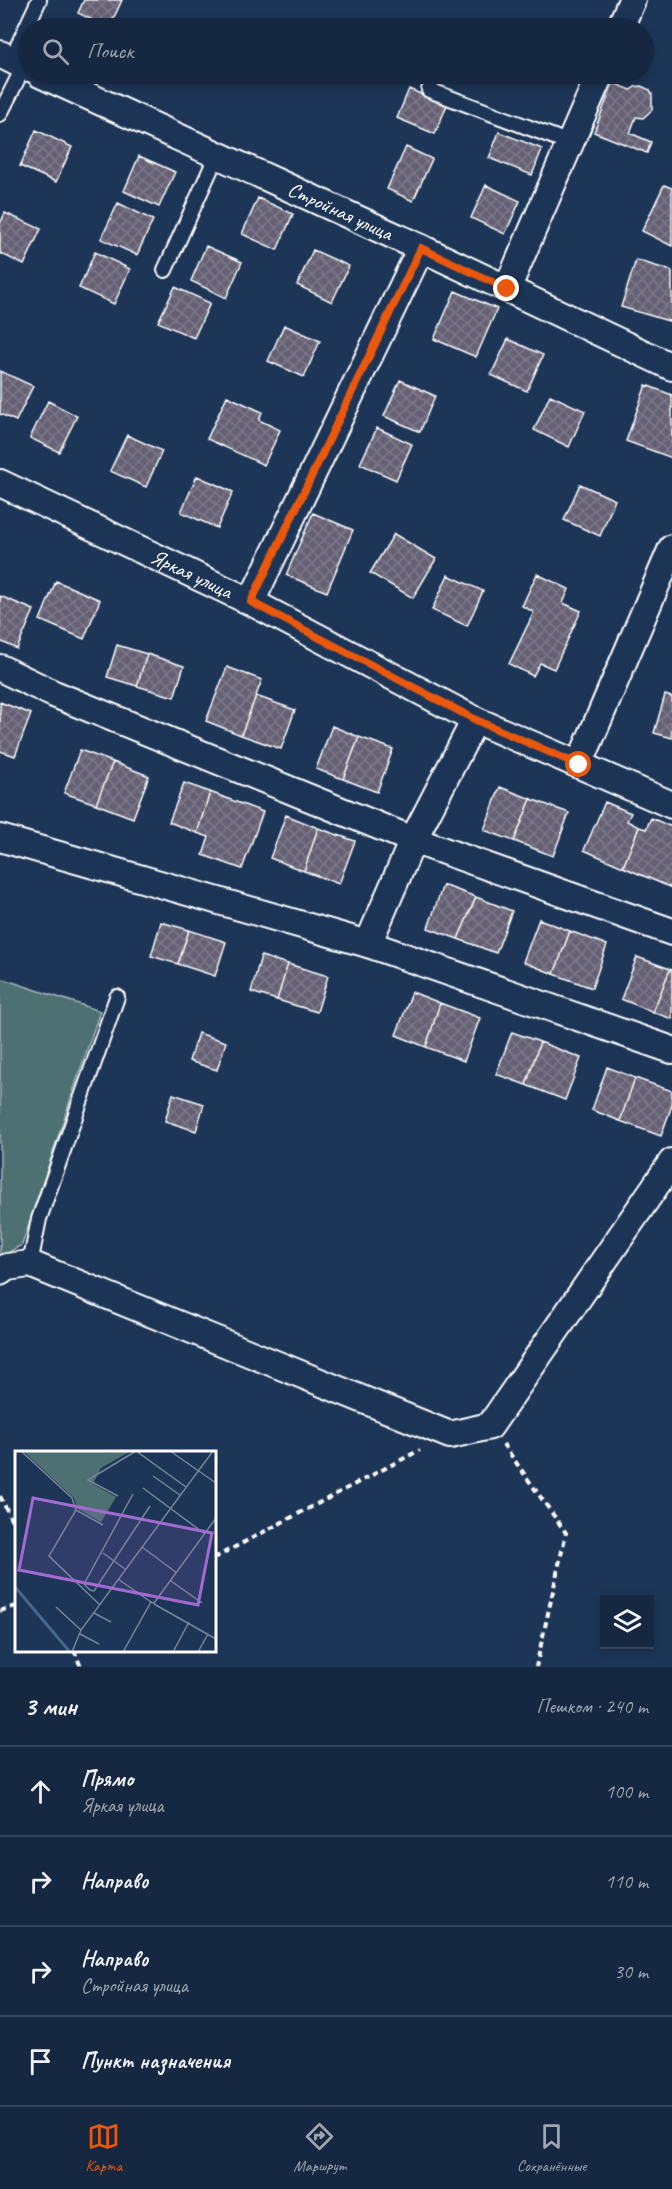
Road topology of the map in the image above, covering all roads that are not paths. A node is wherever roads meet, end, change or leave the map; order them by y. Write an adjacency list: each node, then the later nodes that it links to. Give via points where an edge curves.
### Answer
1 (39, 0): 3 (lane)
2 (632, 0): 4 (street)
3 (34, 18)
4 (624, 18)
5 (18, 71): 9 (lane)
6 (65, 84): 11 (street, Стройная улица)
7 (596, 84): 10 (street)
8 (429, 90): 10 (lane)
9 (0, 114)
10 (570, 143): 14 (street)
11 (217, 154): 12 (street, Стройная улица); 13 (lane)
12 (421, 248): 14 (street, Стройная улица); 18 (street)
13 (165, 270)
14 (507, 289): 15 (street, Стройная улица)
15 (672, 367)
16 (0, 483): 18 (street, Яркая улица)
17 (672, 548): 21 (street)
18 (251, 602): 20 (street, Яркая улица)
19 (0, 668): 24 (street)
20 (476, 720): 21 (street, Яркая улица); 24 (street)
21 (579, 765): 22 (street, Яркая улица)
22 (672, 805)
23 (0, 838): 26 (street)
24 (413, 840): 25 (street); 26 (street)
25 (672, 932)
26 (368, 944): 28 (street)
27 (117, 997): 30 (lane, via 39,1219)
28 (672, 1050)
29 (672, 1162): 30 (street, via 490,1426 450,1434)
30 (30, 1264): 31 (street)
31 (0, 1272)

